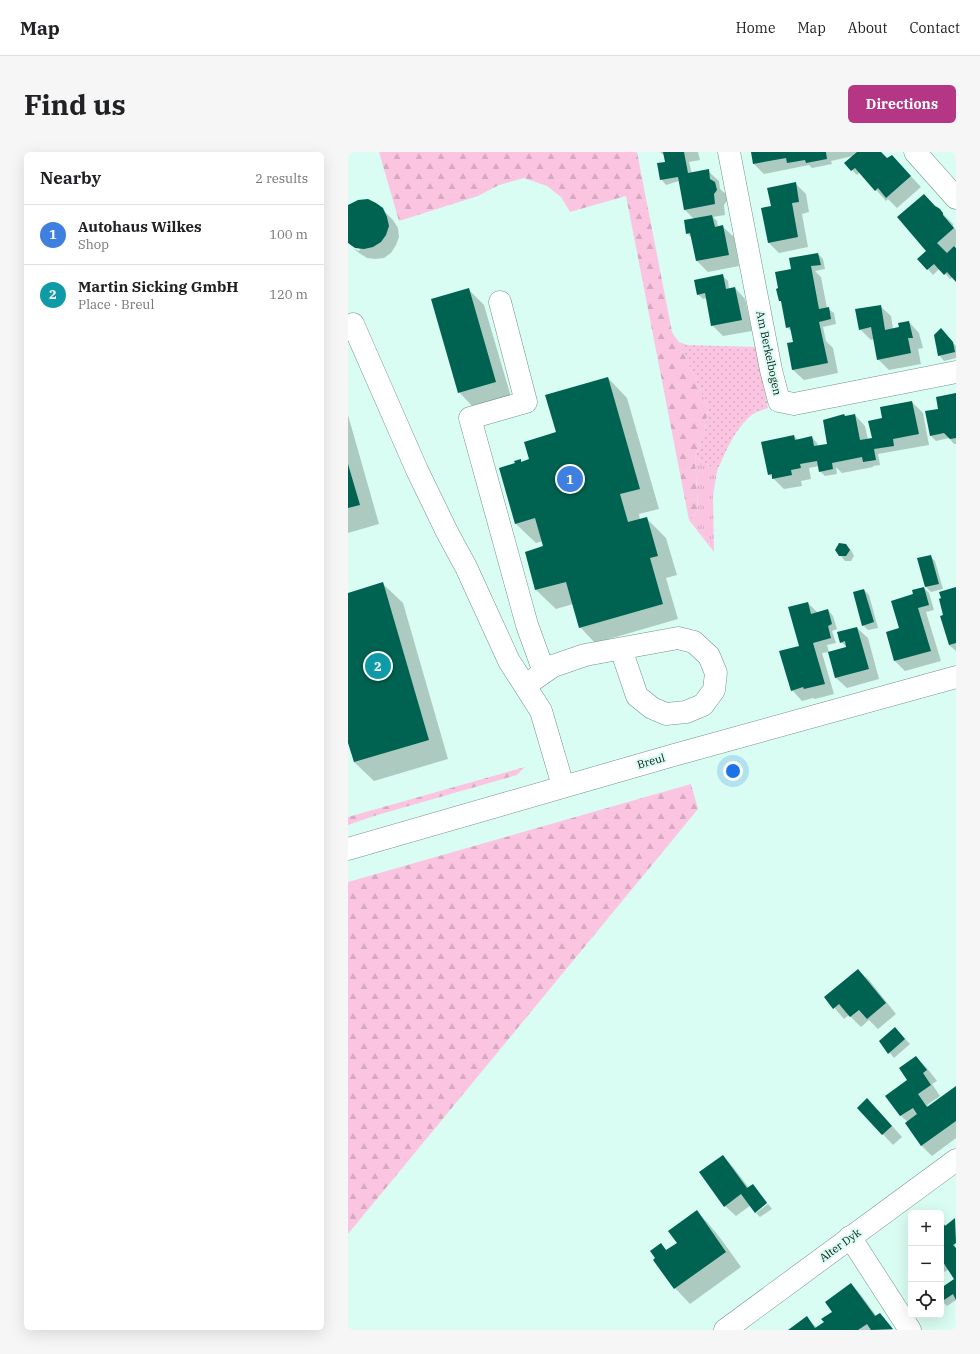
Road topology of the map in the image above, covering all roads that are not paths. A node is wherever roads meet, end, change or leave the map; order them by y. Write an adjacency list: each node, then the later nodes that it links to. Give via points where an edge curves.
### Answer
1 (729, 152): 6 (street, Am Berkelbogen, via 779,401 794,404)
2 (915, 152): 3 (street)
3 (956, 198)
4 (500, 302): 8 (street, via 526,402 470,418 527,625)
5 (353, 324): 10 (street, via 417,470 466,567 509,661)
6 (956, 372)
7 (620, 649): 8 (street, via 585,655 553,666)
8 (544, 672): 10 (street)
9 (956, 678): 11 (street, Breul)
10 (525, 686): 11 (street, via 541,711)
11 (563, 786): 12 (street, Breul)
12 (348, 849)
13 (956, 1160): 14 (street, Alter Dyk)
14 (850, 1237): 15 (street, Alter Dyk); 16 (street)
15 (725, 1330)
16 (910, 1330)

